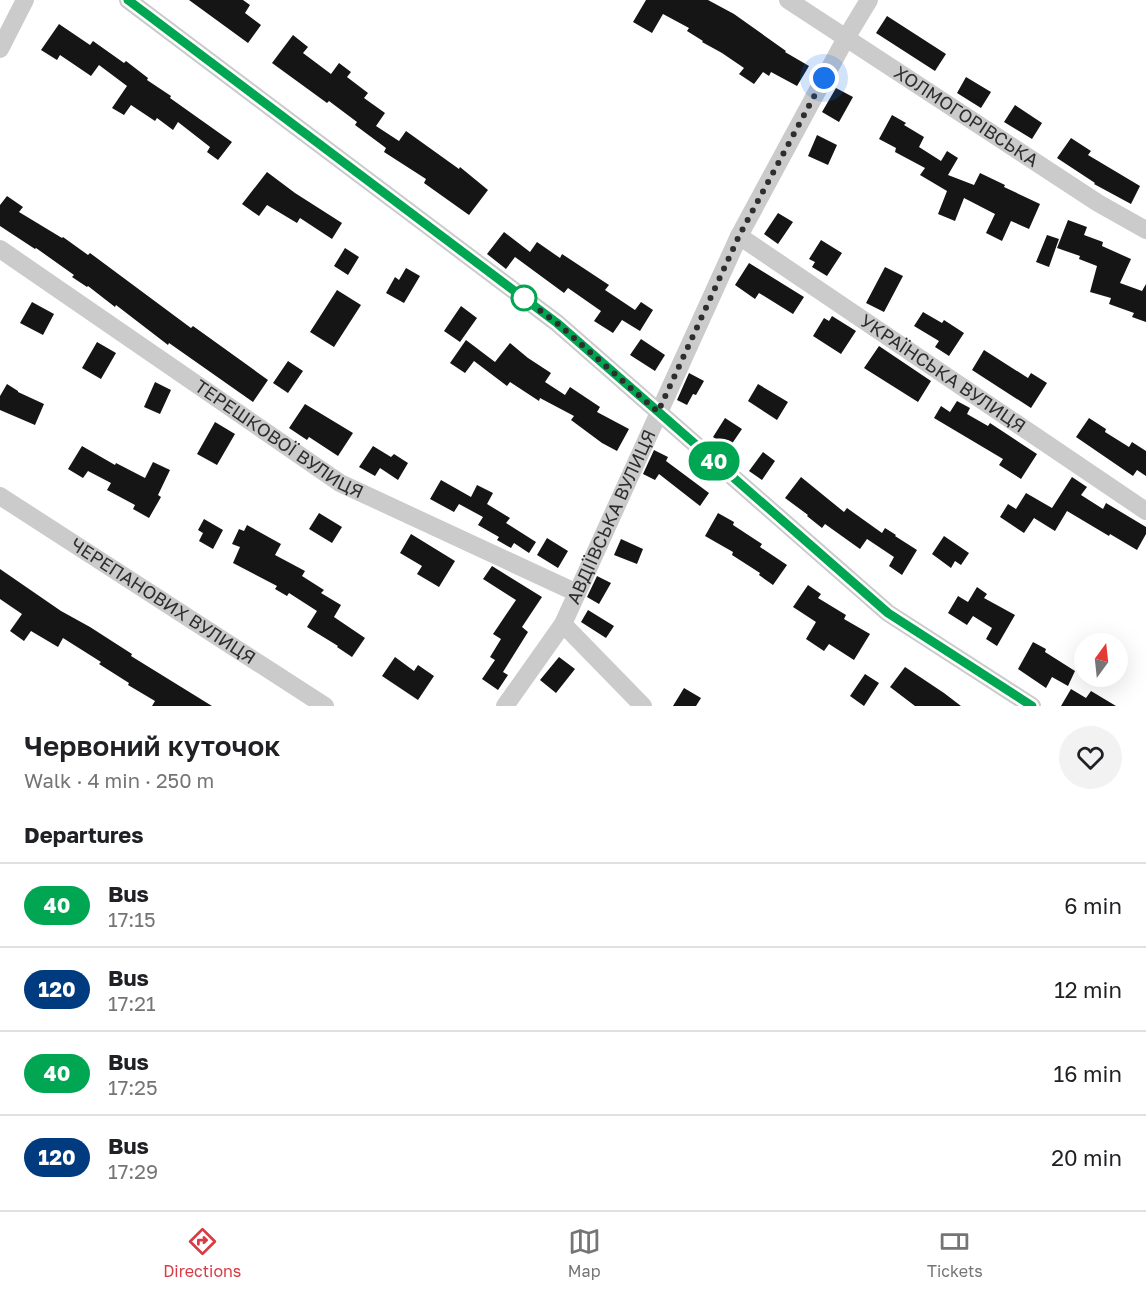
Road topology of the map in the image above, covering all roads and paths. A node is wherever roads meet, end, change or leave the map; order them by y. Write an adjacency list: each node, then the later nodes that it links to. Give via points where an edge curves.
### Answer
1 (25, 0): 6 (street)
2 (128, 0): 10 (street, via 557,323)
3 (788, 0): 5 (street, ХОЛМОГОРІВСЬКА)
4 (869, 0): 5 (street, АВДІЇВСЬКА ВУЛИЦЯ)
5 (846, 38): 7 (street, ХОЛМОГОРІВСЬКА, via 1098,204); 8 (street, АВДІЇВСЬКА ВУЛИЦЯ)
6 (0, 49)
7 (1146, 230)
8 (739, 236): 10 (street, АВДІЇВСЬКА ВУЛИЦЯ); 12 (street, УКРАЇНСЬКА ВУЛИЦЯ)
9 (0, 249): 13 (street, ТЕРЕШКОВОЇ ВУЛИЦЯ, via 340,483)
10 (658, 412): 13 (street, АВДІЇВСЬКА ВУЛИЦЯ); 18 (street, via 888,613)
11 (0, 496): 15 (street, ЧЕРЕПАНОВИХ ВУЛИЦЯ)
12 (1146, 511)
13 (577, 593): 14 (street, АВДІЇВСЬКА ВУЛИЦЯ)
14 (563, 624): 16 (street, АВДІЇВСЬКА ВУЛИЦЯ); 17 (street)
15 (325, 706)
16 (506, 706)
17 (643, 706)
18 (1032, 706)

